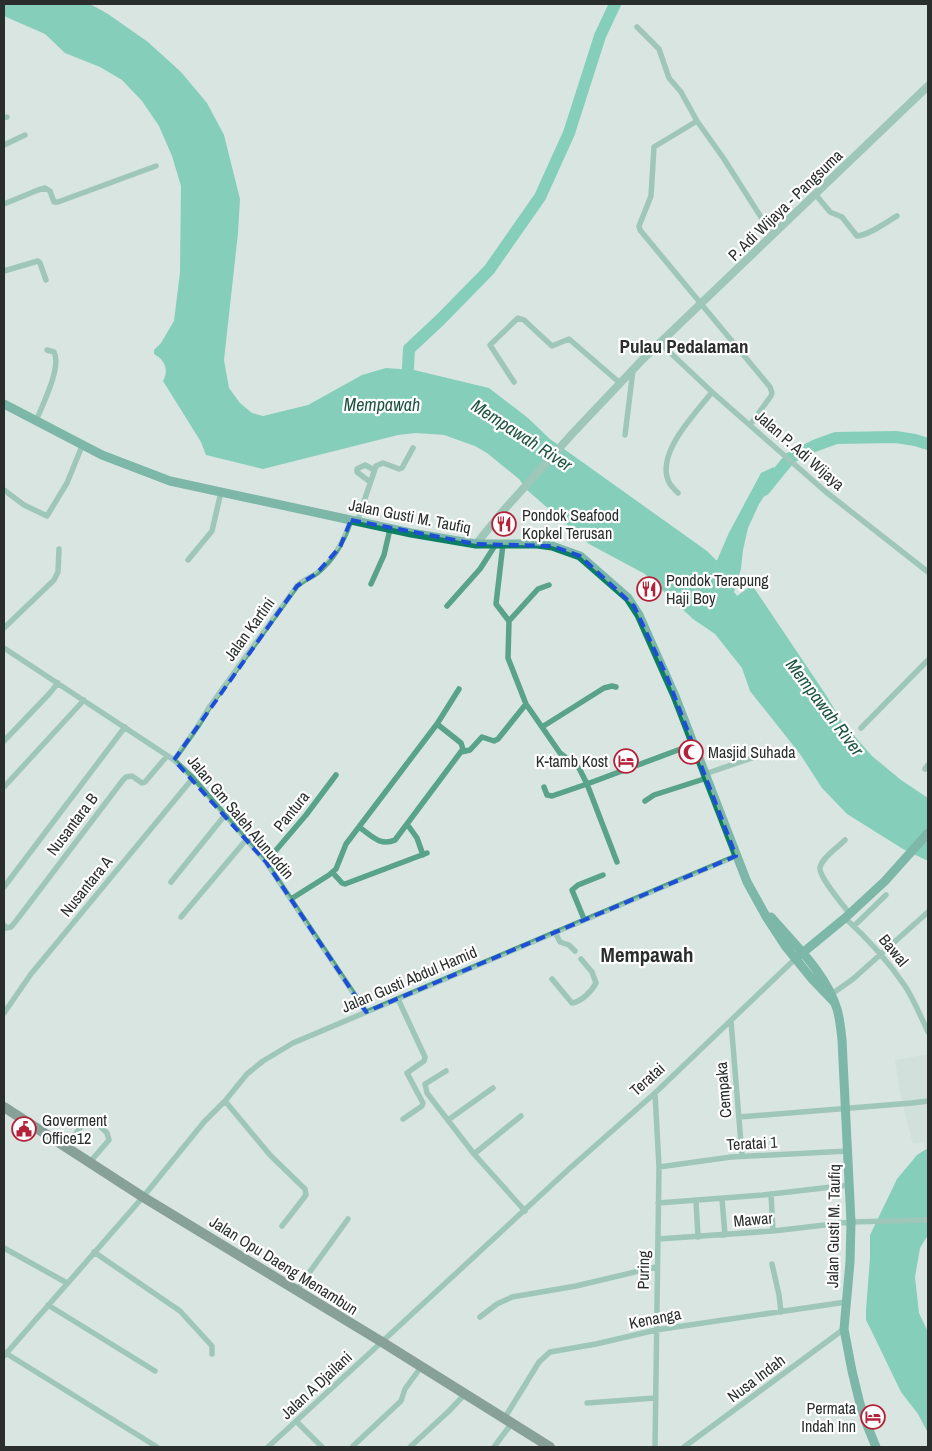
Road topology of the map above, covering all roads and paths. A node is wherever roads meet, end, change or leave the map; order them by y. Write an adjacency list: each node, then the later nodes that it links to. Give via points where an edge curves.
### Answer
1 (636, 27): 3 (street, via 659,49 667,73)
2 (928, 86): 7 (street, P. Adi Wijaya - Pangsuma)
3 (697, 121): 10 (street); 13 (street, via 654,147 651,196 638,226)
4 (25, 135): 5 (street)
5 (4, 144)
6 (156, 166): 8 (street, via 58,202 54,202 50,191 45,188)
7 (816, 195): 9 (street, via 830,212 842,217 859,236); 10 (street, P. Adi Wijaya - Pangsuma)
8 (4, 204)
9 (897, 216)
10 (773, 236): 13 (street, P. Adi Wijaya - Pangsuma)
11 (4, 271): 12 (street, via 38,261)
12 (46, 280)
13 (701, 303): 14 (street, P. Adi Wijaya - Pangsuma); 22 (street, via 772,390)
14 (660, 343): 16 (street, P. Adi Wijaya - Pangsuma); 19 (street, Jalan P. Adi Wijaya)
15 (47, 350): 21 (street, via 56,356 56,369)
16 (633, 370): 18 (street, P. Adi Wijaya - Pangsuma); 23 (street)
17 (514, 382): 18 (street, via 490,345 518,318 552,346 568,339)
18 (620, 383): 33 (street, P. Adi Wijaya - Pangsuma)
19 (712, 392): 22 (street, Jalan P. Adi Wijaya); 30 (street, via 673,441 667,475)
20 (4, 404): 21 (main road, Jalan Gusti M. Taufiq)
21 (36, 421): 24 (main road, Jalan Gusti M. Taufiq)
22 (750, 425): 37 (street, Jalan P. Adi Wijaya, via 826,492)
23 (625, 435)
24 (82, 446): 28 (street, via 67,483 47,516); 29 (main road, Jalan Gusti M. Taufiq, via 162,478)
25 (413, 448): 26 (street, via 402,468 382,463)
26 (374, 470): 27 (street, Jalan Kartini); 27 (street, via 365,464 357,469)
27 (370, 482): 31 (street, Jalan Kartini)
28 (4, 490)
29 (221, 492): 31 (main road, Jalan Gusti M. Taufiq); 36 (street, via 212,531)
30 (678, 493)
31 (354, 521): 32 (main road, Jalan Gusti M. Taufiq); 59 (street, Jalan Kartini, via 340,547 317,573 297,586)
32 (390, 529): 33 (main road, Jalan Gusti M. Taufiq); 38 (street, via 384,555)
33 (476, 544): 34 (main road, Jalan Gusti M. Taufiq)
34 (500, 544): 40 (street); 41 (street, via 496,604); 55 (main road, Jalan Gusti M. Taufiq, via 552,546 580,556 628,598 645,626)
35 (59, 549): 42 (street, via 58,572 54,580)
36 (188, 560)
37 (928, 572)
38 (371, 584)
39 (549, 585): 41 (street, via 538,589)
40 (446, 606)
41 (509, 621): 49 (street, via 508,658)
42 (4, 628)
43 (4, 648): 45 (street, Jalan Gm Saleh Alunuddin)
44 (928, 660): 53 (street)
45 (58, 683): 48 (street, Jalan Gm Saleh Alunuddin); 54 (street)
46 (616, 687): 52 (street, via 604,688)
47 (459, 689): 50 (street)
48 (84, 700): 51 (street, Jalan Gm Saleh Alunuddin); 64 (street)
49 (526, 704): 52 (street); 57 (street, via 498,739 481,737 470,750)
50 (437, 724): 57 (street, via 461,743); 69 (street)
51 (125, 727): 58 (street, Jalan Gm Saleh Alunuddin); 79 (street, Nusantara B)
52 (542, 727): 63 (street, via 560,753 579,768)
53 (862, 728)
54 (4, 741)
55 (694, 744): 61 (main road, Jalan Gusti M. Taufiq); 63 (street)
56 (772, 751): 61 (street)
57 (462, 752): 68 (street)
58 (167, 756): 59 (street, Jalan Gm Saleh Alunuddin); 87 (street, Nusantara B, via 145,782 132,776 123,780 16,921 10,928)
59 (174, 760): 62 (street, Jalan Gm Saleh Alunuddin)
60 (336, 775): 74 (street, Pantura)
61 (706, 776): 66 (street); 73 (main road, Jalan Gusti M. Taufiq)
62 (193, 778): 67 (street, Jalan Gm Saleh Alunuddin); 99 (street, Nusantara A, via 31,974)
63 (587, 784): 65 (street, via 552,796 547,795); 75 (street)
64 (4, 787)
65 (544, 787)
66 (645, 801)
67 (225, 815): 71 (street, Jalan Gm Saleh Alunuddin); 78 (street)
68 (407, 824): 69 (street, via 395,840 385,843); 76 (street, via 425,854 345,884)
69 (359, 826): 76 (street, via 346,844 339,866)
70 (928, 834): 84 (main road, Teratai)
71 (246, 840): 74 (street, Jalan Gm Saleh Alunuddin); 85 (street)
72 (845, 840): 84 (street, Bawal, via 820,868)
73 (736, 856): 82 (main road, Jalan Gusti M. Taufiq); 86 (street, Jalan Gusti Abdul Hamid)
74 (266, 862): 81 (street, Jalan Gm Saleh Alunuddin)
75 (617, 862)
76 (333, 873): 81 (street)
77 (603, 875): 86 (street, via 572,890)
78 (170, 882)
79 (4, 887)
80 (886, 895): 88 (street)
81 (291, 899): 98 (street, Jalan Gm Saleh Alunuddin)
82 (760, 907): 91 (main road, Jalan Gusti M. Taufiq); 94 (main road, Jalan Gusti M. Taufiq)
83 (928, 912): 92 (street)
84 (848, 916): 88 (street, Bawal); 91 (main road, Teratai)
85 (181, 917)
86 (584, 919): 89 (street, Jalan Gusti Abdul Hamid)
87 (4, 926)
88 (854, 926): 92 (street, Bawal)
89 (555, 932): 90 (street, via 560,942); 97 (street, Jalan Gusti Abdul Hamid)
90 (575, 951)
91 (803, 952): 94 (main road, Teratai); 96 (main road, Jalan Gusti M. Taufiq)
92 (880, 955): 96 (street); 101 (street, Bawal, via 906,988)
93 (581, 959): 95 (street, via 596,983 578,1002 572,1003)
94 (795, 959): 96 (main road, Jalan Gusti M. Taufiq); 100 (street, Teratai)
95 (552, 979)
96 (832, 997): 108 (main road, Jalan Gusti M. Taufiq, via 842,1040)
97 (398, 999): 98 (street, Jalan Gusti Abdul Hamid); 111 (street, via 425,1056 424,1061 407,1073 422,1106)
98 (366, 1012): 106 (street, Jalan Gusti Abdul Hamid, via 277,1051 246,1074)
99 (4, 1013)
100 (731, 1021): 104 (street, Teratai); 110 (street, Cempaka)
101 (928, 1032)
102 (446, 1071): 112 (street, via 425,1086)
103 (493, 1088): 112 (street)
104 (655, 1093): 118 (street, Puring); 125 (street, Teratai)
105 (928, 1100): 108 (street)
106 (224, 1101): 121 (street, Jalan Gusti Abdul Hamid); 129 (street, via 270,1155 305,1189 306,1195)
107 (4, 1107): 113 (highway, Jalan Opu Daeng Menambun)
108 (845, 1108): 110 (street); 114 (main road, Jalan Gusti M. Taufiq)
109 (521, 1116): 115 (street)
110 (739, 1117): 116 (street, Cempaka)
111 (403, 1119)
112 (448, 1120): 115 (street)
113 (66, 1146): 117 (highway, Jalan Opu Daeng Menambun); 117 (street, via 86,1121 94,1120 107,1133 109,1140)
114 (848, 1151): 116 (street, Teratai 1); 119 (main road, Jalan Gusti M. Taufiq)
115 (474, 1154): 125 (street)
116 (742, 1156): 118 (street, Teratai 1)
117 (90, 1162): 121 (highway, Jalan Opu Daeng Menambun)
118 (659, 1167): 124 (street, Puring)
119 (849, 1185): 120 (street); 128 (main road, Jalan Gusti M. Taufiq)
120 (771, 1194): 122 (street); 130 (street)
121 (143, 1197): 135 (street, Jalan Gusti Abdul Hamid); 139 (highway, Jalan Opu Daeng Menambun)
122 (722, 1199): 123 (street); 131 (street)
123 (696, 1201): 124 (street); 132 (street)
124 (658, 1203): 133 (street, Puring)
125 (525, 1211): 146 (street, Teratai)
126 (348, 1220): 139 (street)
127 (928, 1220): 128 (street, Mawar)
128 (851, 1222): 130 (street, Mawar); 140 (main road, Jalan Gusti M. Taufiq)
129 (282, 1226)
130 (773, 1232): 131 (street, Mawar)
131 (725, 1235): 132 (street, Mawar)
132 (698, 1237): 133 (street, Mawar)
133 (658, 1239): 137 (street, Puring)
134 (4, 1248): 138 (street)
135 (94, 1252): 138 (street, Jalan Gusti Abdul Hamid); 148 (street, via 180,1311 212,1346)
136 (772, 1264): 142 (street)
137 (656, 1266): 143 (street, via 576,1286 512,1297); 144 (street, Puring)
138 (67, 1283): 141 (street, Jalan Gusti Abdul Hamid)
139 (296, 1291): 146 (highway, Jalan Opu Daeng Menambun)
140 (846, 1302): 142 (street, Kenanga); 145 (main road, Jalan Gusti M. Taufiq)
141 (48, 1305): 147 (street, Jalan Gusti Abdul Hamid); 150 (street)
142 (780, 1312): 144 (street, Kenanga)
143 (480, 1317)
144 (656, 1330): 152 (street, Puring); 154 (street, Kenanga, via 545,1355)
145 (844, 1330): 164 (street, Nusa Indah); 165 (main road, Jalan Gusti M. Taufiq, via 860,1404)
146 (382, 1342): 149 (highway, Jalan Opu Daeng Menambun); 155 (street, Jalan A Djailani)
147 (4, 1354): 157 (street)
148 (212, 1354)
149 (421, 1366): 151 (highway, Jalan Opu Daeng Menambun); 156 (street, via 400,1401)
150 (155, 1371)
151 (465, 1394): 154 (highway, Jalan Opu Daeng Menambun); 160 (street)
152 (655, 1398): 153 (street); 163 (street, Puring)
153 (587, 1403)
154 (508, 1421): 161 (street, Kenanga); 162 (highway, Jalan Opu Daeng Menambun)
155 (297, 1422): 158 (street, Jalan A Djailani); 159 (street)
156 (353, 1446)
157 (157, 1447)
158 (268, 1447)
159 (322, 1447)
160 (410, 1447)
161 (494, 1447)
162 (550, 1447)
163 (655, 1447)
164 (684, 1447)
165 (876, 1447)

